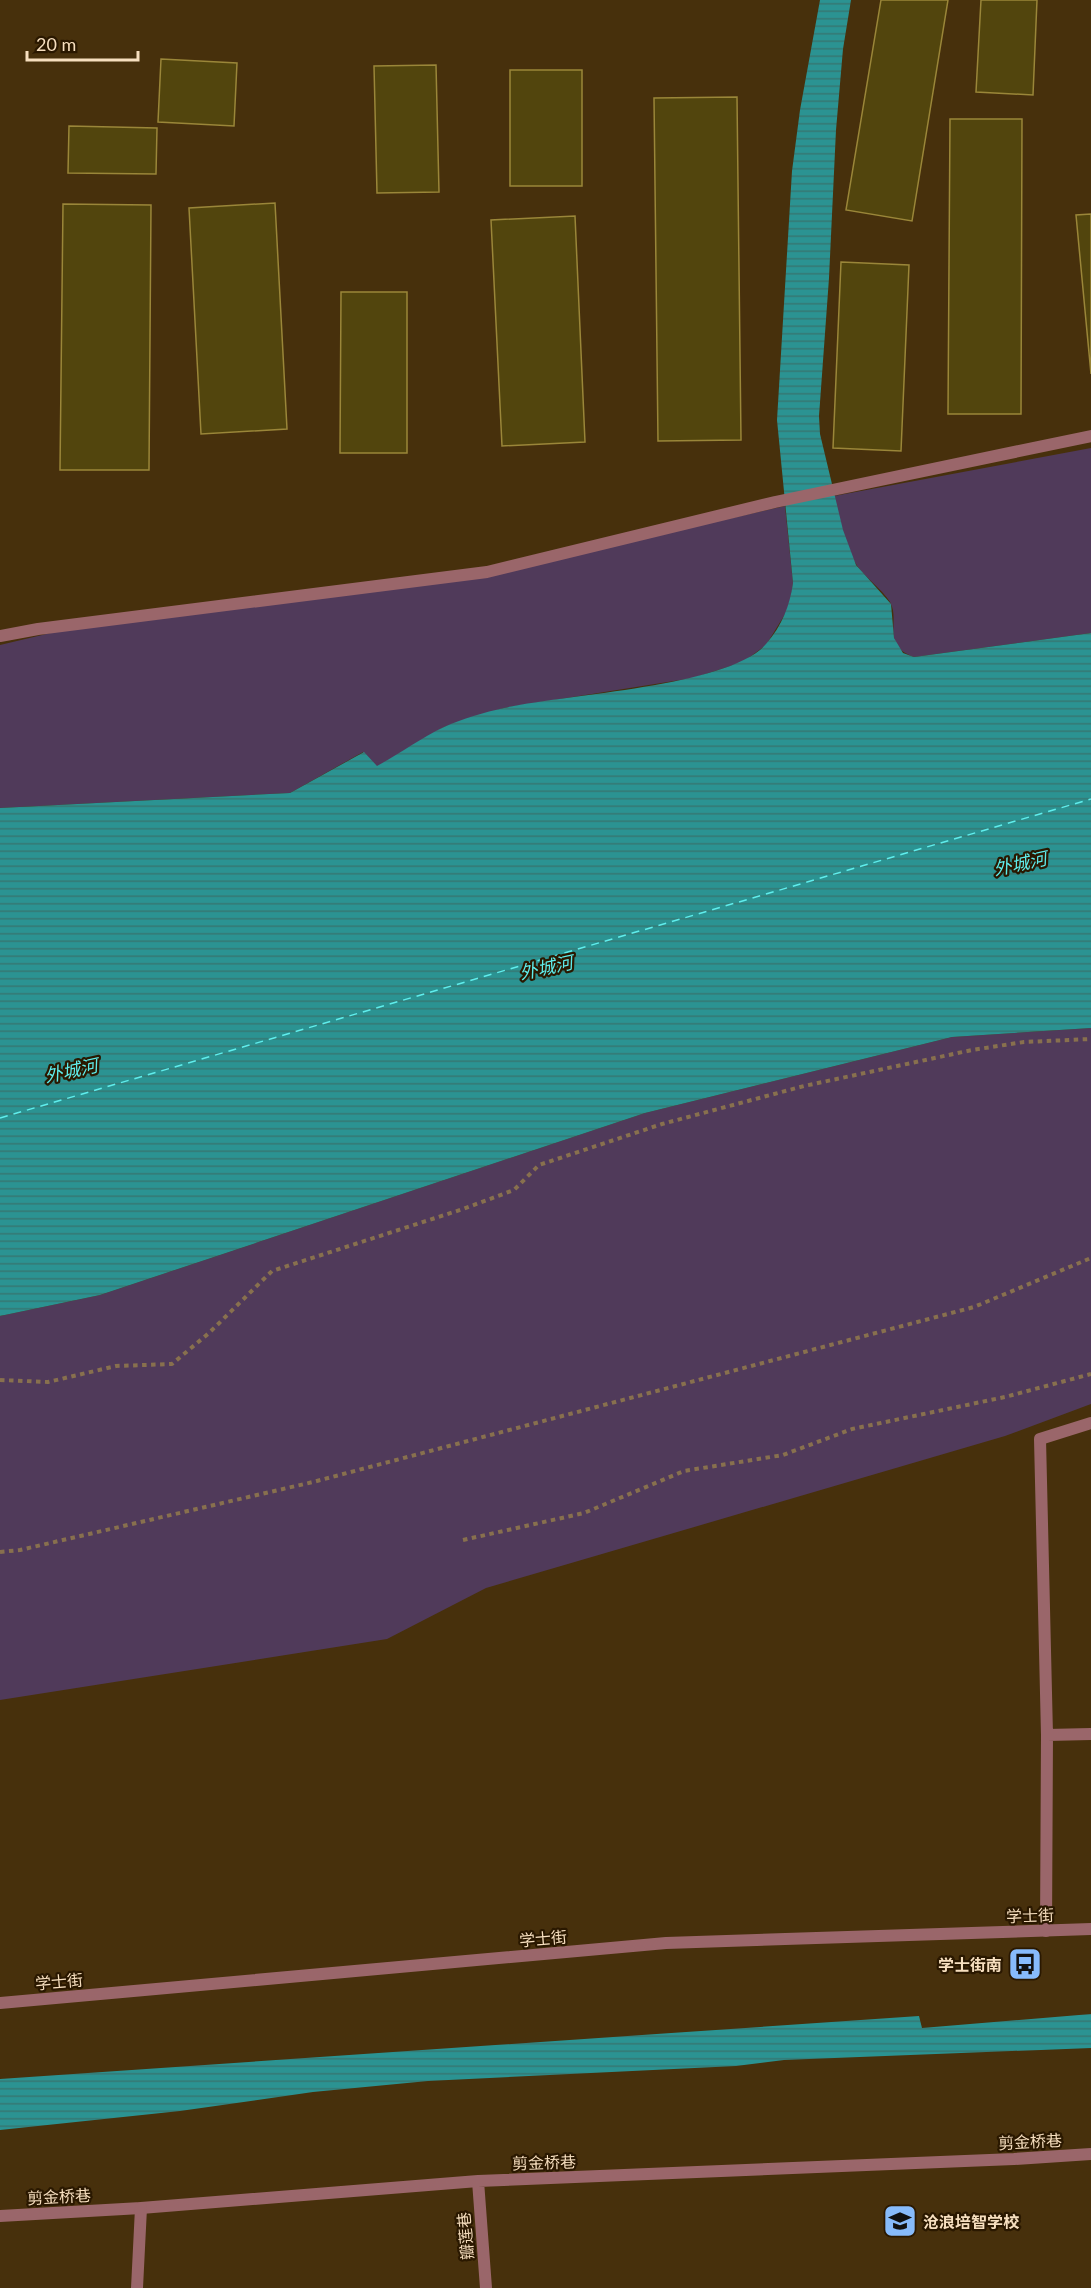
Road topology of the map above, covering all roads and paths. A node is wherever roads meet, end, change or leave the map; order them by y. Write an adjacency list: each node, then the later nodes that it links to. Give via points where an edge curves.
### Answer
1 (1091, 436): 2 (street, via 775,502 488,572)
2 (0, 636)
3 (1091, 1039): 6 (path, via 1024,1042 972,1050 804,1086 662,1124 539,1165 514,1190 272,1271 172,1364 116,1366 48,1382)
4 (1091, 1258): 9 (path, via 962,1310 313,1482)
5 (1091, 1374): 8 (path, via 1005,1398 852,1429 783,1455 684,1471 584,1513)
6 (0, 1380)
7 (1091, 1423): 11 (street, via 1040,1439)
8 (463, 1540)
9 (0, 1552)
10 (1091, 1734): 11 (street)
11 (1047, 1735): 13 (street)
12 (1091, 1929): 13 (street, 学士街)
13 (1046, 1931): 14 (street, 学士街, via 666,1943)
14 (0, 2003)
15 (1091, 2154): 16 (street, 剪金桥巷)
16 (478, 2181): 17 (street, 剪金桥巷); 20 (street, 瓣莲巷)
17 (141, 2208): 18 (street, 剪金桥巷); 19 (street)
18 (0, 2216)
19 (138, 2288)
20 (486, 2288)

